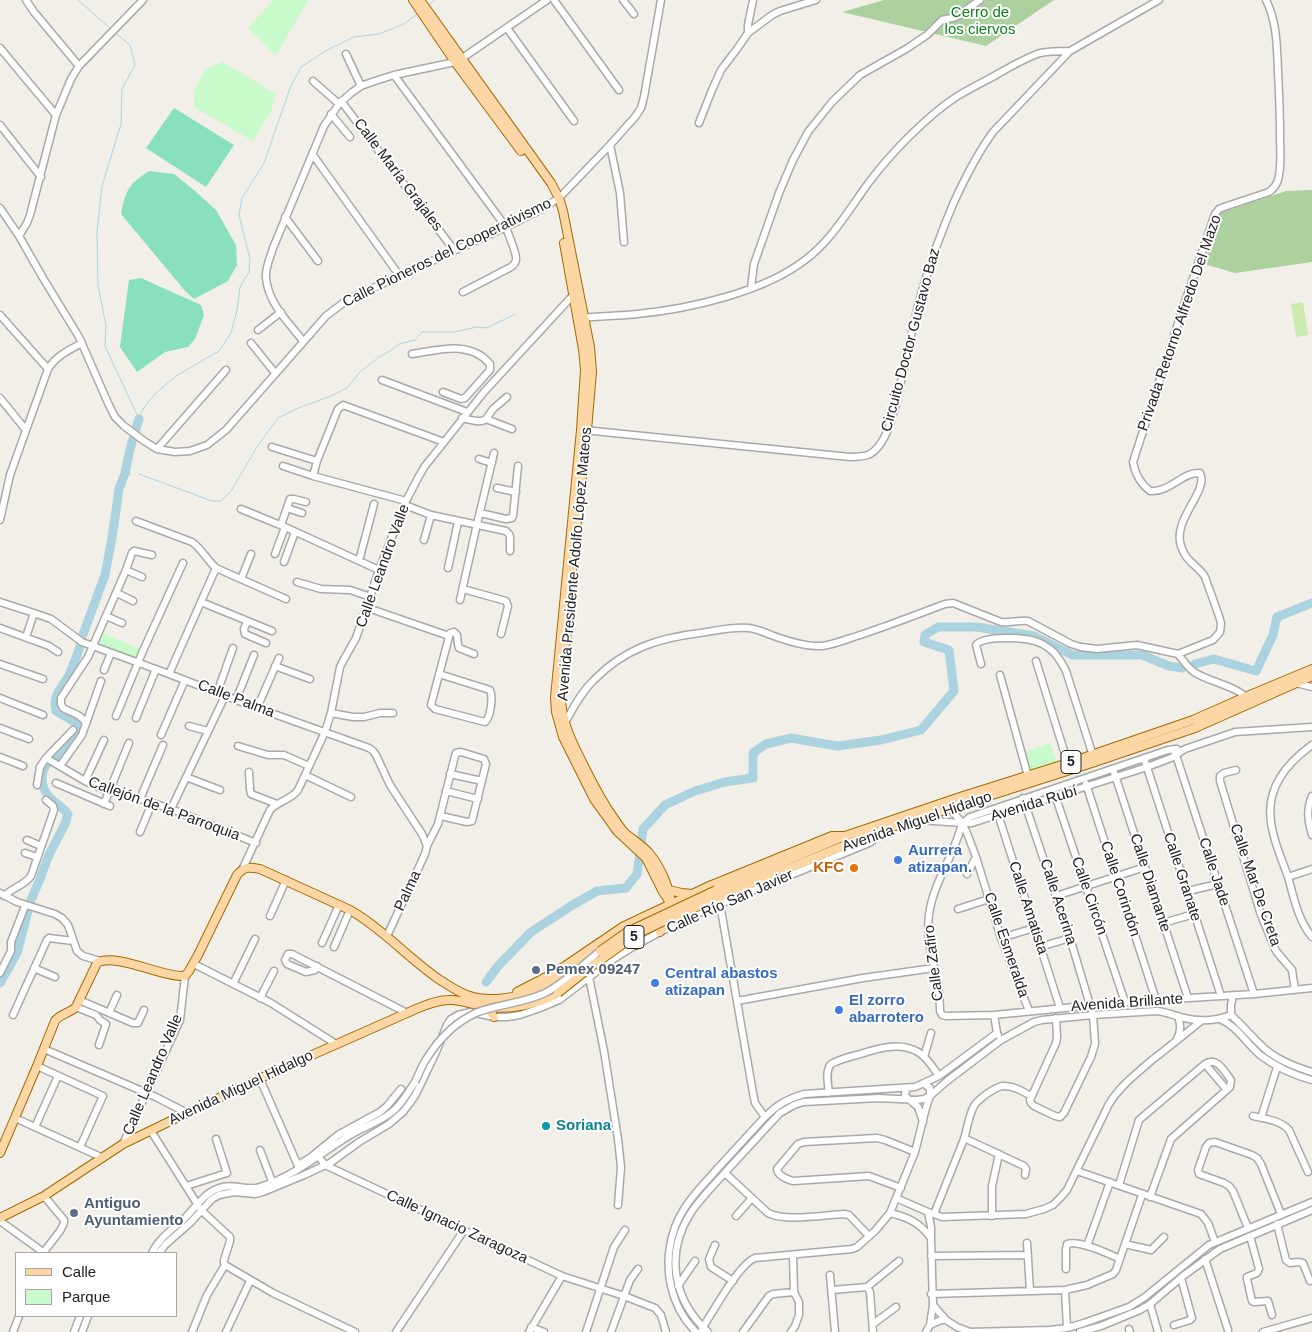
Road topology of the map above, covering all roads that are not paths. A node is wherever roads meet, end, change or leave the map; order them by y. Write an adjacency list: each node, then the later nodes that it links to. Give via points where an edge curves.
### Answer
1 (26, 0): 21 (street)
2 (144, 0): 21 (street)
3 (413, 0): 20 (main road, Avenida Presidente Adolfo López Mateos)
4 (420, 0): 20 (main road, Avenida Presidente Adolfo López Mateos)
5 (547, 0): 15 (street)
6 (554, 0): 25 (street)
7 (623, 0): 14 (street)
8 (661, 0): 33 (street, Calle Pioneros del Cooperativismo, via 641,108)
9 (752, 0): 16 (street)
10 (816, 0): 16 (street, via 780,11)
11 (980, 0): 45 (street, via 956,17 942,20 927,35 860,75 808,132 779,193 754,264)
12 (1159, 0): 18 (street)
13 (1266, 0): 135 (street, Privada Retorno Alfredo Del Mazo, via 1277,45 1280,106 1278,181 1269,192 1219,209 1215,214 1133,462 1138,476 1150,491 1163,490 1194,473 1202,475 1198,492 1181,524 1179,539 1188,561 1205,576 1221,623 1220,632 1213,640)
14 (634, 14)
15 (506, 28): 20 (street); 29 (street)
16 (748, 33): 30 (street, via 721,70)
17 (0, 48): 28 (street)
18 (1070, 50): 45 (street, via 1038,54 946,104 871,179 818,250 784,274); 69 (street, Circuito Doctor Gustavo Baz, via 993,132 976,158 933,253 889,427 870,454 850,457)
19 (346, 54): 24 (street)
20 (458, 60): 22 (street); 36 (main road, Avenida Presidente Adolfo López Mateos)
21 (79, 66): 28 (street)
22 (394, 75): 24 (street); 39 (street)
23 (312, 81): 26 (street, Calle María Grajales)
24 (361, 86): 26 (street)
25 (618, 90)
26 (340, 102): 27 (street); 42 (street, Calle María Grajales)
27 (331, 114): 32 (street); 34 (street)
28 (56, 115): 35 (street)
29 (574, 122)
30 (699, 123)
31 (0, 125): 35 (street)
32 (350, 137)
33 (610, 146): 36 (street, Calle Pioneros del Cooperativismo); 41 (street, via 620,193)
34 (313, 155): 38 (street); 44 (street)
35 (41, 177): 40 (street, via 30,215)
36 (557, 199): 39 (street, Calle Pioneros del Cooperativismo); 47 (main road, Avenida Presidente Adolfo López Mateos)
37 (0, 208): 40 (street, Calle Pioneros del Cooperativismo)
38 (285, 217): 43 (street); 48 (street, via 267,264 266,278 268,292)
39 (506, 227): 42 (street, Calle Pioneros del Cooperativismo); 46 (street, via 515,255 514,264)
40 (19, 236): 53 (street, Calle Pioneros del Cooperativismo)
41 (624, 242)
42 (454, 250): 44 (street, Calle Pioneros del Cooperativismo)
43 (318, 261)
44 (399, 275): 52 (street, Calle Pioneros del Cooperativismo, via 337,307)
45 (751, 288): 50 (street, via 684,307)
46 (463, 292)
47 (575, 293): 50 (main road, Avenida Presidente Adolfo López Mateos); 62 (street, Calle Leandro Valle)
48 (281, 312): 51 (street); 52 (street)
49 (0, 316): 56 (street)
50 (581, 318): 69 (main road, Avenida Presidente Adolfo López Mateos, via 585,370)
51 (258, 330)
52 (303, 341): 58 (street, Calle Pioneros del Cooperativismo)
53 (82, 343): 56 (street, via 57,358); 72 (street, Calle Pioneros del Cooperativismo, via 116,417 127,429)
54 (251, 343): 58 (street)
55 (412, 354): 60 (street, via 454,348 471,350 488,361 491,367)
56 (48, 369): 68 (street)
57 (226, 370): 72 (street)
58 (275, 374): 72 (street, Calle Pioneros del Cooperativismo, via 226,430 207,445 190,451)
59 (382, 380): 65 (street)
60 (476, 386): 61 (street, via 463,399); 62 (street)
61 (444, 392)
62 (484, 392): 65 (street, Calle Leandro Valle)
63 (507, 397): 66 (street)
64 (0, 398): 68 (street)
65 (464, 415): 66 (street, via 480,421); 70 (street, Calle Leandro Valle)
66 (486, 419): 67 (street)
67 (512, 429)
68 (26, 430): 90 (street)
69 (584, 430): 169 (main road, Avenida Presidente Adolfo López Mateos, via 555,697 556,712)
70 (444, 442): 75 (street, via 343,405 338,409); 83 (street, Calle Leandro Valle, via 419,476)
71 (272, 448): 75 (street)
72 (157, 449)
73 (494, 453): 76 (street)
74 (479, 459): 76 (street)
75 (317, 461): 79 (street)
76 (492, 463): 88 (street)
77 (283, 466): 79 (street)
78 (518, 466): 81 (street)
79 (312, 476): 83 (street)
80 (497, 488): 81 (street)
81 (516, 492): 88 (street, via 512,518)
82 (306, 502): 85 (street, via 292,499)
83 (405, 503): 89 (street); 107 (street, Calle Leandro Valle)
84 (374, 504): 101 (street)
85 (287, 508): 87 (street); 94 (street)
86 (241, 509): 94 (street)
87 (302, 513)
88 (480, 513): 93 (street)
89 (431, 515): 92 (street); 96 (street)
90 (0, 519)
91 (136, 521): 104 (street, via 195,544)
92 (458, 522): 93 (street); 105 (street)
93 (477, 524): 97 (street, via 508,532); 111 (street)
94 (283, 526): 95 (street); 99 (street)
95 (295, 532): 101 (street); 102 (street)
96 (424, 540)
97 (510, 551)
98 (251, 554): 109 (street)
99 (276, 554)
100 (152, 555): 106 (street, via 134,551)
101 (359, 560): 107 (street)
102 (284, 562)
103 (183, 563): 139 (street)
104 (216, 568): 109 (street); 118 (street)
105 (448, 568)
106 (126, 570): 108 (street); 112 (street)
107 (379, 570): 113 (street, Calle Leandro Valle)
108 (142, 577)
109 (241, 579): 114 (street)
110 (297, 582): 113 (street, via 321,590 350,590)
111 (462, 589): 115 (street); 126 (street, via 506,601 508,606)
112 (117, 593): 116 (street); 121 (street)
113 (371, 597): 119 (street, Calle Leandro Valle)
114 (286, 599)
115 (460, 600)
116 (133, 601)
117 (0, 602): 120 (street, Calle Palma)
118 (201, 602): 122 (street); 146 (street)
119 (368, 608): 127 (street); 162 (street, Calle Leandro Valle, via 340,667)
120 (34, 613): 128 (street); 130 (street, Calle Palma, via 50,619 77,640)
121 (106, 616): 123 (street); 130 (street)
122 (247, 622): 125 (street); 129 (street, via 245,634)
123 (122, 623)
124 (0, 628): 128 (street)
125 (272, 631)
126 (501, 634)
127 (447, 635): 134 (street, via 456,633 459,648); 147 (street)
128 (26, 637): 132 (street)
129 (266, 643)
130 (93, 646): 133 (street, Calle Palma); 167 (street, via 61,698 63,708 80,716)
131 (233, 648): 156 (street)
132 (58, 652)
133 (112, 653): 139 (street, Calle Palma); 145 (street)
134 (474, 654)
135 (1178, 654): 160 (street, via 1194,672 1237,691); 169 (street, via 1137,644 1097,649 1081,647 1028,622 1000,622 953,603 822,646 801,644 749,628 736,628 686,634 649,643 618,659 583,692)
136 (254, 655): 159 (street)
137 (279, 658): 142 (street)
138 (1036, 661): 190 (street)
139 (138, 662): 143 (street, Calle Palma); 165 (street)
140 (0, 664): 150 (street)
141 (981, 664): 186 (street, via 976,645 979,641 1000,638 1029,640 1050,649 1066,671)
142 (275, 666): 151 (street); 161 (street)
143 (156, 669): 146 (street, Calle Palma); 166 (street)
144 (1312, 669): 153 (main road, 5)
145 (104, 670)
146 (169, 674): 152 (street, Calle Palma)
147 (439, 674): 147 (street, via 490,690 488,720 482,722 433,708 431,703)
148 (1000, 675): 200 (street)
149 (1312, 676): 153 (main road, 5)
150 (43, 679)
151 (310, 679)
152 (185, 680): 156 (street, Calle Palma); 175 (street)
153 (1295, 680): 155 (street); 160 (main road, Avenida Miguel Hidalgo / 5)
154 (101, 681): 167 (street)
155 (1312, 687)
156 (217, 692): 157 (street, Calle Palma)
157 (225, 696): 159 (street, Calle Palma); 173 (street, Callejón de la Parroquia)
158 (0, 698): 164 (street)
159 (236, 700): 161 (street, Calle Palma)
160 (1248, 700): 186 (main road, Avenida Miguel Hidalgo / 5, via 1195,728)
161 (257, 708): 174 (street, Calle Palma)
162 (331, 713): 163 (street, via 364,717); 174 (street, Calle Leandro Valle)
163 (393, 713)
164 (43, 715)
165 (116, 716)
166 (136, 718)
167 (86, 724): 188 (street)
168 (189, 726): 173 (street)
169 (562, 726): 235 (main road, Avenida Presidente Adolfo López Mateos, via 563,737 594,799 617,831)
170 (1312, 727): 182 (street, Avenida Rubí, via 1235,732)
171 (0, 728): 176 (street)
172 (73, 730): 184 (street)
173 (208, 731): 197 (street, Callejón de la Parroquia)
174 (325, 732): 189 (street, Calle Leandro Valle); 234 (street, Calle Palma, via 373,751)
175 (160, 735)
176 (29, 739)
177 (104, 740): 201 (street)
178 (129, 743): 208 (street)
179 (163, 745): 214 (street)
180 (1312, 745): 244 (street, via 1283,772 1273,796 1273,834)
181 (238, 746): 189 (street, via 268,755 284,755)
182 (1175, 752): 185 (street, Avenida Rubí, via 1168,750); 191 (street, Avenida Rubí); 246 (street, Calle Jade)
183 (0, 757): 187 (street)
184 (46, 758): 188 (street, Callejón de la Parroquia); 204 (street, via 40,768)
185 (1144, 758): 191 (street, Calle Granate); 192 (street, Avenida Rubí)
186 (1094, 759): 190 (main road, Avenida Miguel Hidalgo / 5)
187 (23, 766)
188 (60, 766): 201 (street, Callejón de la Parroquia)
189 (309, 766): 196 (street, Calle Leandro Valle)
190 (1069, 767): 200 (main road, Avenida Miguel Hidalgo / 5)
191 (1147, 767): 199 (street, Avenida Rubí); 250 (street, Calle Granate)
192 (1113, 769): 198 (street, Avenida Rubí); 199 (street, Calle Diamante)
193 (1236, 770): 292 (street, Calle Mar De Creta, via 1224,773 1220,782 1261,914 1276,950 1292,970)
194 (249, 772): 219 (street, via 251,794)
195 (450, 774): 202 (street); 202 (street, Palma, via 456,753 461,752 484,759); 209 (street, Palma)
196 (305, 775): 211 (street); 219 (street, Calle Leandro Valle, via 295,794)
197 (186, 777): 207 (street); 222 (street, Callejón de la Parroquia)
198 (1084, 778): 205 (street, Calle Corindón); 206 (street, Avenida Rubí)
199 (1116, 778): 205 (street, Avenida Rubí); 240 (street, Calle Diamante)
200 (1029, 779): 217 (main road, Avenida Miguel Hidalgo / 5); 223 (main road, Avenida Miguel Hidalgo / 5)
201 (85, 781): 208 (street, Callejón de la Parroquia)
202 (482, 781): 215 (street)
203 (56, 783): 208 (street, via 107,805)
204 (37, 785)
205 (1087, 787): 212 (street, Avenida Rubí); 243 (street, Calle Corindón)
206 (1053, 789): 212 (street, Calle Circón); 213 (street, Avenida Rubí)
207 (220, 790)
208 (108, 792): 214 (street, Callejón de la Parroquia)
209 (446, 792): 215 (street); 225 (street, Palma)
210 (1312, 796): 229 (street, via 1307,818)
211 (352, 797)
212 (1056, 797): 220 (street, Avenida Rubí); 247 (street, Calle Circón)
213 (1023, 798): 220 (street, Calle Acerina); 221 (street, Avenida Rubí)
214 (140, 799): 218 (street, Callejón de la Parroquia)
215 (478, 799): 225 (street, via 470,822)
216 (46, 800): 233 (street, via 54,808)
217 (946, 802): 223 (street); 230 (main road, Avenida Miguel Hidalgo / 5)
218 (152, 803): 222 (street, Callejón de la Parroquia); 228 (street)
219 (277, 804): 232 (street, Calle Leandro Valle, via 270,810)
220 (1026, 806): 224 (street, Avenida Rubí); 253 (street, Calle Acerina)
221 (996, 808): 224 (street, Calle Amatista); 227 (street, Avenida Rubí)
222 (170, 809): 232 (street, Callejón de la Parroquia)
223 (951, 809): 226 (main road, Avenida Miguel Hidalgo / 5); 227 (street)
224 (998, 815): 227 (street, Avenida Rubí); 266 (street, Calle Amatista)
225 (441, 816): 234 (street, Palma)
226 (917, 820): 227 (street); 254 (main road, Avenida Miguel Hidalgo / 5, via 880,831)
227 (962, 823): 238 (street, Calle Esmeralda); 283 (street, Calle Zafiro, via 929,914 929,943)
228 (140, 832)
229 (1312, 835)
230 (845, 836): 248 (main road, Calle Río San Javier, via 832,836); 254 (main road, Avenida Miguel Hidalgo / 5)
231 (27, 840): 233 (street)
232 (256, 842): 239 (street, Calle Leandro Valle)
233 (41, 846): 237 (street)
234 (427, 846): 268 (street, Palma)
235 (639, 847): 249 (main road, Avenida Presidente Adolfo López Mateos, via 653,859); 256 (main road, Avenida Presidente Adolfo López Mateos)
236 (25, 853): 237 (street)
237 (37, 857): 252 (street, via 30,878)
238 (976, 857): 242 (street); 255 (street, Calle Esmeralda)
239 (243, 868): 245 (main road, via 260,869); 280 (main road)
240 (1145, 868): 243 (street); 264 (street, Calle Diamante)
241 (1312, 869): 244 (street)
242 (967, 874)
243 (1116, 877): 247 (street); 303 (street, Calle Corindón)
244 (1288, 877): 269 (street, via 1295,905)
245 (286, 880): 257 (main road); 263 (street)
246 (1218, 884): 250 (street); 293 (street, Calle Jade)
247 (1086, 886): 253 (street); 305 (street, Calle Circón)
248 (708, 888): 251 (main road, Calle Río San Javier); 254 (main road, via 703,899 707,905)
249 (669, 890): 251 (main road); 256 (main road, Avenida Presidente Adolfo López Mateos)
250 (1188, 892): 261 (street, Calle Granate)
251 (694, 893): 256 (main road, Calle Río San Javier)
252 (2, 894): 258 (street)
253 (1056, 896): 271 (street, Calle Acerina)
254 (717, 899): 262 (street, Calle Río San Javier); 278 (main road, Avenida Miguel Hidalgo / 5, bridge, via 627,932); 296 (main road, Avenida Miguel Hidalgo / 5, bridge, via 637,934 588,969); 304 (street)
255 (989, 899): 259 (street); 270 (street, Calle Esmeralda)
256 (671, 904): 262 (main road, via 681,912); 265 (main road, Calle Río San Javier); 267 (main road, via 670,918)
257 (339, 905): 260 (main road); 274 (street)
258 (25, 906): 273 (street, via 62,918); 285 (street, via 11,942 11,951)
259 (958, 909)
260 (350, 910): 268 (main road); 276 (street)
261 (1194, 914): 264 (street); 297 (street, Calle Granate)
262 (694, 915): 267 (street, Calle Río San Javier)
263 (270, 916)
264 (1163, 923): 301 (street, Calle Diamante)
265 (624, 926): 275 (main road, via 637,931); 298 (main road, Calle Río San Javier, via 548,976)
266 (1034, 928): 270 (street); 277 (street, Calle Amatista)
267 (660, 932): 275 (street, Calle Río San Javier)
268 (387, 936): 289 (main road)
269 (1312, 937)
270 (1001, 938): 313 (street, Calle Esmeralda)
271 (1070, 938): 277 (street); 307 (street, Calle Acerina)
272 (255, 939): 290 (street)
273 (73, 941): 279 (street, via 83,956); 282 (street, via 49,938)
274 (322, 943)
275 (636, 945): 288 (street, Calle Río San Javier)
276 (334, 946)
277 (1040, 947): 311 (street, Calle Amatista)
278 (600, 951): 298 (main road, bridge, via 546,985); 369 (street, Avenida Miguel Hidalgo, bridge, via 547,992 467,1018 437,1044 404,1100 393,1111)
279 (100, 961): 286 (main road, via 110,960); 306 (main road)
280 (194, 964): 286 (main road); 290 (street)
281 (317, 966): 316 (street)
282 (34, 968): 287 (street); 317 (street)
283 (934, 968): 304 (street); 318 (street, Calle Zafiro)
284 (274, 971): 299 (street)
285 (0, 973)
286 (185, 976): 348 (street, Calle Leandro Valle, via 180,1020)
287 (55, 977)
288 (589, 977): 296 (street, Calle Río San Javier); 388 (street, via 618,1139 621,1167)
289 (445, 983): 298 (main road, via 472,997); 302 (main road, via 449,995)
290 (233, 984): 299 (street)
291 (1312, 988): 292 (street, Avenida Brillante)
292 (1295, 990): 293 (street, Avenida Brillante)
293 (1254, 994): 294 (street, Avenida Brillante)
294 (1233, 995): 297 (street, Avenida Brillante); 321 (street)
295 (118, 996): 315 (street)
296 (558, 996): 300 (main road, Avenida Miguel Hidalgo / 5); 310 (street, Calle Río San Javier)
297 (1221, 996): 301 (street, Avenida Brillante)
298 (508, 997)
299 (260, 998): 331 (street)
300 (546, 998): 309 (main road, Avenida Miguel Hidalgo / 5); 310 (main road)
301 (1188, 998): 303 (street, Avenida Brillante)
302 (444, 1000): 308 (main road, Avenida Miguel Hidalgo / 5); 316 (main road, Avenida Miguel Hidalgo)
303 (1156, 1000): 305 (street, Avenida Brillante)
304 (737, 1001): 356 (street, via 754,1098)
305 (1125, 1002): 307 (street, Avenida Brillante)
306 (78, 1004): 315 (street); 332 (street, via 106,1024); 333 (main road, via 57,1018)
307 (1091, 1005): 311 (street, Avenida Brillante); 320 (street, Calle Acerina)
308 (486, 1007): 309 (main road, Avenida Miguel Hidalgo / 5); 314 (main road); 323 (main road)
309 (516, 1007): 323 (street)
310 (540, 1008): 323 (street, Calle Río San Javier, via 520,1015)
311 (1060, 1008): 313 (street, Avenida Brillante)
312 (144, 1010): 315 (street, via 138,1023)
313 (1029, 1011): 319 (street, Avenida Brillante)
314 (471, 1012): 323 (street, Calle Río San Javier); 371 (street, via 451,1019 416,1094 402,1112 389,1124)
315 (109, 1013)
316 (403, 1014): 331 (main road, Avenida Miguel Hidalgo)
317 (13, 1015)
318 (942, 1015): 319 (street, Avenida Brillante)
319 (994, 1015): 327 (street)
320 (1093, 1015): 322 (street, Avenida Brillante, via 1164,1012); 324 (street, Avenida Brillante); 351 (street, Calle Acerina, via 1095,1044 1064,1113 1060,1117 1055,1116 1034,1106)
321 (1231, 1015): 325 (street); 338 (street, via 1266,1050)
322 (1178, 1016): 326 (street, Avenida Brillante); 330 (street, via 1180,1029)
323 (497, 1017)
324 (1056, 1018): 329 (street, Avenida Brillante, via 1034,1022); 351 (street, via 1056,1043)
325 (1220, 1019): 326 (street); 337 (street)
326 (1201, 1021): 330 (street)
327 (996, 1032): 329 (street); 341 (street)
328 (931, 1033): 334 (street)
329 (1001, 1040): 350 (street, Avenida Brillante)
330 (1176, 1041): 374 (street, via 1115,1093)
331 (336, 1044): 342 (main road, Avenida Miguel Hidalgo)
332 (99, 1045)
333 (44, 1049): 336 (main road); 348 (street)
334 (924, 1057): 341 (street); 349 (street, via 913,1049 879,1048 835,1062 828,1067)
335 (1205, 1064): 347 (street); 347 (street, via 1210,1061 1217,1063 1231,1080); 379 (street, via 1139,1120)
336 (37, 1066): 340 (street); 355 (main road)
337 (1277, 1066): 343 (street); 357 (street)
338 (1294, 1067): 339 (street); 343 (street)
339 (1312, 1072)
340 (58, 1076): 359 (street); 364 (street, via 103,1096)
341 (939, 1076): 344 (street)
342 (260, 1079): 353 (main road, Avenida Miguel Hidalgo); 373 (street)
343 (1312, 1080)
344 (924, 1084): 345 (street); 350 (street, via 930,1088)
345 (907, 1088): 349 (street); 352 (street, via 904,1094)
346 (401, 1089): 373 (street, via 380,1112 338,1135)
347 (1227, 1090): 384 (street, via 1172,1138)
348 (146, 1093): 353 (street); 363 (street, Calle Leandro Valle)
349 (829, 1093): 356 (street, via 789,1098)
350 (930, 1096): 352 (street); 358 (street)
351 (1031, 1096): 361 (street, via 1007,1086 993,1090 977,1102)
352 (908, 1099): 358 (street, via 918,1108); 375 (street, via 803,1102 794,1105 780,1113)
353 (187, 1113): 360 (main road, Avenida Miguel Hidalgo)
354 (1253, 1116): 357 (street)
355 (15, 1118): 359 (street); 367 (main road)
356 (765, 1118): 469 (street, via 690,1200 674,1229 668,1256 670,1283 678,1308)
357 (1261, 1118): 372 (street, via 1289,1130)
358 (923, 1123): 366 (street)
359 (35, 1126): 364 (street)
360 (151, 1131): 363 (main road, Avenida Miguel Hidalgo); 380 (street)
361 (964, 1138): 368 (street); 392 (street)
362 (216, 1139): 380 (street, via 228,1173)
363 (123, 1144): 370 (main road, Avenida Miguel Hidalgo)
364 (80, 1147): 370 (street)
365 (260, 1150): 378 (street)
366 (915, 1152): 381 (street); 381 (street, via 877,1138 804,1142 798,1144 777,1169 792,1181 869,1176)
367 (0, 1153)
368 (999, 1154): 376 (street, via 1024,1166); 395 (street, via 992,1186)
369 (319, 1157): 371 (street, Calle Ignacio Zaragoza); 373 (street)
370 (103, 1158): 383 (main road, Avenida Miguel Hidalgo)
371 (325, 1165): 373 (street); 401 (street, Calle Ignacio Zaragoza)
372 (1308, 1167)
373 (300, 1170): 378 (street)
374 (1077, 1171): 377 (street); 395 (street, via 1061,1198 1044,1209 1020,1215)
375 (725, 1172): 385 (street); 430 (street, via 684,1224 676,1248)
376 (1025, 1175)
377 (1110, 1182): 379 (street); 410 (street)
378 (273, 1185): 389 (street, via 255,1194 226,1193)
379 (1119, 1185): 382 (street)
380 (186, 1186): 389 (street)
381 (901, 1188): 386 (street)
382 (1142, 1194): 384 (street); 408 (street)
383 (44, 1196): 397 (main road, Avenida Miguel Hidalgo); 411 (street, via 64,1223)
384 (1150, 1197): 406 (street, via 1201,1214)
385 (752, 1198): 394 (street); 403 (street, via 768,1213 778,1217 849,1215)
386 (896, 1198): 391 (street); 392 (street)
387 (1312, 1202): 393 (street)
388 (618, 1206)
389 (199, 1207): 412 (street, via 162,1238); 413 (street, via 191,1222); 421 (street, via 230,1238)
390 (1312, 1210): 398 (street)
391 (890, 1213): 400 (street, via 912,1219); 403 (street)
392 (931, 1213): 396 (street); 400 (street)
393 (1280, 1214): 399 (street); 399 (street, via 1258,1158 1215,1142 1209,1143 1199,1174 1234,1191)
394 (736, 1216)
395 (992, 1216): 396 (street)
396 (942, 1217): 400 (street)
397 (0, 1220): 411 (street)
398 (1277, 1224): 404 (street); 429 (street, via 1286,1260 1303,1263)
399 (1248, 1228): 406 (street)
400 (928, 1229): 415 (street)
401 (464, 1230): 425 (street, Calle Ignacio Zaragoza); 464 (street)
402 (625, 1230): 432 (street, via 614,1247)
403 (869, 1236): 414 (street, via 852,1249)
404 (1250, 1236): 418 (street); 444 (street, via 1259,1269 1247,1277 1252,1301 1268,1301)
405 (1164, 1237): 408 (street, via 1151,1250)
406 (1215, 1242): 441 (street)
407 (1027, 1243): 416 (street)
408 (1125, 1244): 417 (street)
409 (715, 1245): 428 (street, via 709,1259 711,1267)
410 (1087, 1246): 417 (street); 423 (street, via 1067,1244)
411 (43, 1252)
412 (153, 1252)
413 (160, 1252)
414 (793, 1255): 428 (street, via 750,1260); 436 (street)
415 (931, 1256): 416 (street); 437 (street)
416 (1028, 1256): 435 (street)
417 (1120, 1258): 434 (street, via 1113,1274)
418 (1205, 1259): 426 (street); 457 (street)
419 (695, 1261): 430 (street)
420 (899, 1261): 431 (street)
421 (225, 1265): 427 (street); 461 (street, via 207,1295)
422 (638, 1269): 438 (street)
423 (1066, 1269)
424 (830, 1275): 433 (street)
425 (562, 1276): 432 (street, Calle Ignacio Zaragoza); 454 (street)
426 (1181, 1278): 439 (street); 452 (street, via 1192,1318)
427 (250, 1281): 462 (street); 463 (street)
428 (733, 1281): 455 (street)
429 (1310, 1282)
430 (678, 1286): 455 (street, via 684,1303)
431 (867, 1287): 433 (street); 450 (street)
432 (600, 1288): 438 (street, Calle Ignacio Zaragoza); 466 (street)
433 (832, 1290): 472 (street)
434 (1065, 1290): 435 (street); 453 (street)
435 (1030, 1291): 437 (street)
436 (794, 1292): 470 (street, via 769,1296); 471 (street, via 799,1302 799,1315)
437 (931, 1294): 440 (street)
438 (624, 1296): 467 (street); 468 (street, Calle Ignacio Zaragoza, via 658,1310)
439 (1150, 1304): 443 (street); 477 (street)
440 (933, 1305): 449 (street); 451 (street)
441 (1129, 1306): 443 (street); 453 (street)
442 (896, 1307): 450 (street)
443 (1133, 1313): 456 (street)
444 (1272, 1315)
445 (19, 1317): 458 (street)
446 (80, 1317): 459 (street)
447 (88, 1317): 460 (street)
448 (1312, 1318): 478 (street)
449 (946, 1320): 451 (street); 475 (street)
450 (873, 1324): 473 (street)
451 (930, 1325): 474 (street)
452 (1174, 1325)
453 (1067, 1328): 475 (street)
454 (530, 1330): 465 (street)
455 (704, 1330)
456 (1098, 1330): 476 (street)
457 (1228, 1330)
458 (13, 1332)
459 (74, 1332)
460 (82, 1332)
461 (192, 1332)
462 (226, 1332)
463 (355, 1332)
464 (396, 1332)
465 (544, 1332)
466 (586, 1332)
467 (611, 1332)
468 (666, 1332)
469 (696, 1332)
470 (743, 1332)
471 (791, 1332)
472 (836, 1332)
473 (873, 1332)
474 (926, 1332)
475 (970, 1332)
476 (1080, 1332)
477 (1158, 1332)
478 (1263, 1332)

